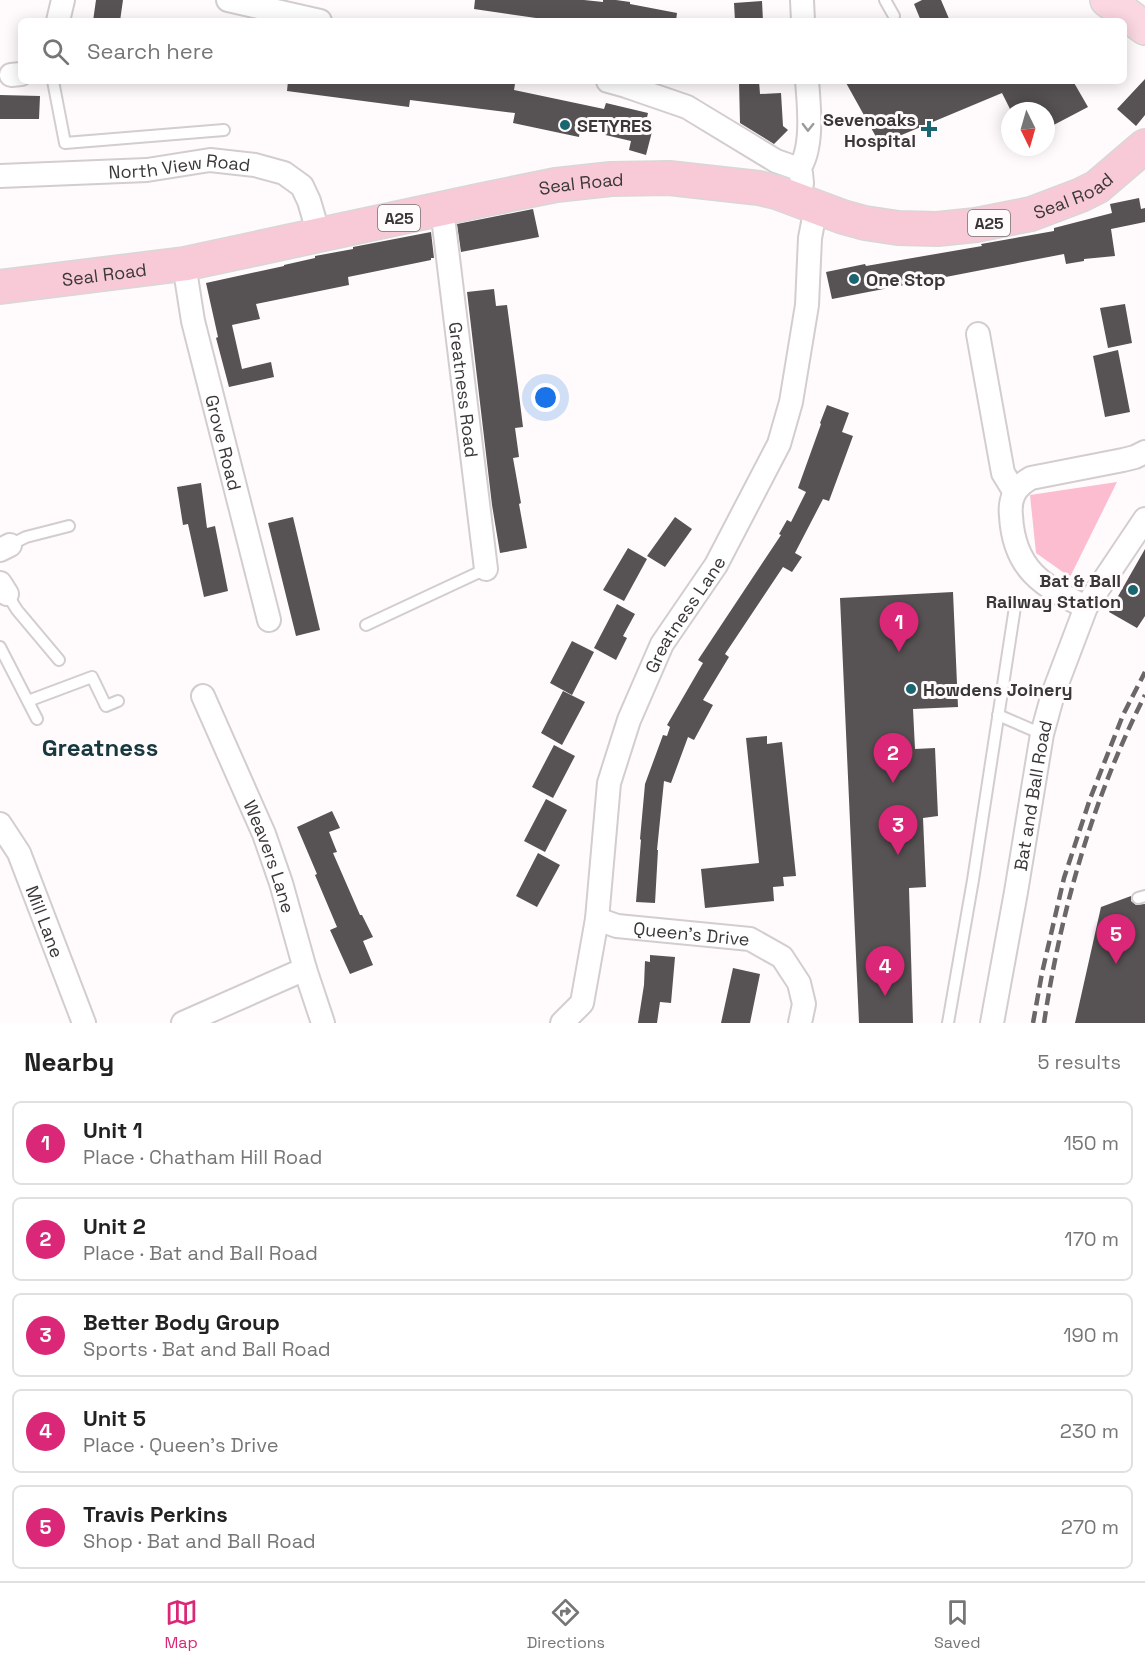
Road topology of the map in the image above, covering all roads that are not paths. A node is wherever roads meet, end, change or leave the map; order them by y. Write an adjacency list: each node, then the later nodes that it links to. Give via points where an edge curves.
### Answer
1 (63, 0): 7 (street)
2 (228, 0): 8 (street)
3 (802, 0): 9 (street)
4 (885, 0): 6 (lane)
5 (1117, 3): 10 (main road)
6 (894, 16)
7 (59, 18)
8 (307, 18)
9 (803, 18)
10 (1145, 28)
11 (54, 84): 14 (lane, via 65,143)
12 (619, 84): 17 (street, via 687,107 776,161 790,165)
13 (807, 84): 17 (street, Greatness Lane, one-way to 17)
14 (224, 130)
15 (1145, 146): 17 (highway, Seal Road / A25, via 1081,195 1038,212 954,228 898,228 865,223)
16 (0, 177): 19 (street, North View Road, via 147,170 210,160 255,165 284,173 302,186)
17 (804, 193): 18 (highway, Seal Road / A25, via 694,180 638,178 556,185); 43 (street, Greatness Lane, via 810,237 807,305 791,402 779,444 716,565 662,644 629,720 609,783)
18 (442, 209): 19 (highway, Seal Road / A25); 28 (street, Greatness Road)
19 (319, 235): 20 (highway, Seal Road / A25)
20 (184, 264): 21 (highway, Seal Road / A25); 32 (street, Grove Road, via 194,321)
21 (0, 287)
22 (978, 334): 24 (street, via 1003,472)
23 (1145, 452): 24 (street, via 1034,477)
24 (1014, 491): 31 (street, via 1011,521 1021,558 1046,584)
25 (1145, 519): 31 (street, Bat and Ball Road)
26 (69, 526): 27 (lane)
27 (5, 547)
28 (486, 569): 33 (lane)
29 (3, 589): 35 (lane)
30 (1016, 607): 39 (lane)
31 (1086, 607): 41 (street, Bat and Ball Road)
32 (269, 620)
33 (366, 624)
34 (0, 647): 37 (lane)
35 (59, 660)
36 (203, 696): 44 (street, Weavers Lane, via 264,834)
37 (28, 701): 38 (lane, via 92,677 106,706); 40 (lane)
38 (118, 701)
39 (998, 715): 41 (lane); 50 (lane)
40 (37, 719)
41 (1042, 734): 51 (street, Bat and Ball Road)
42 (0, 824): 45 (street, Mill Lane, via 19,853)
43 (597, 918): 48 (street, Greatness Lane, via 582,1002); 49 (street, Queen's Drive, via 617,926 750,939 782,957 799,982 804,1004)
44 (305, 969): 46 (street); 47 (street, Weavers Lane)
45 (84, 1023)
46 (183, 1023)
47 (323, 1023)
48 (562, 1023)
49 (800, 1023)
50 (948, 1023)
51 (992, 1023)

